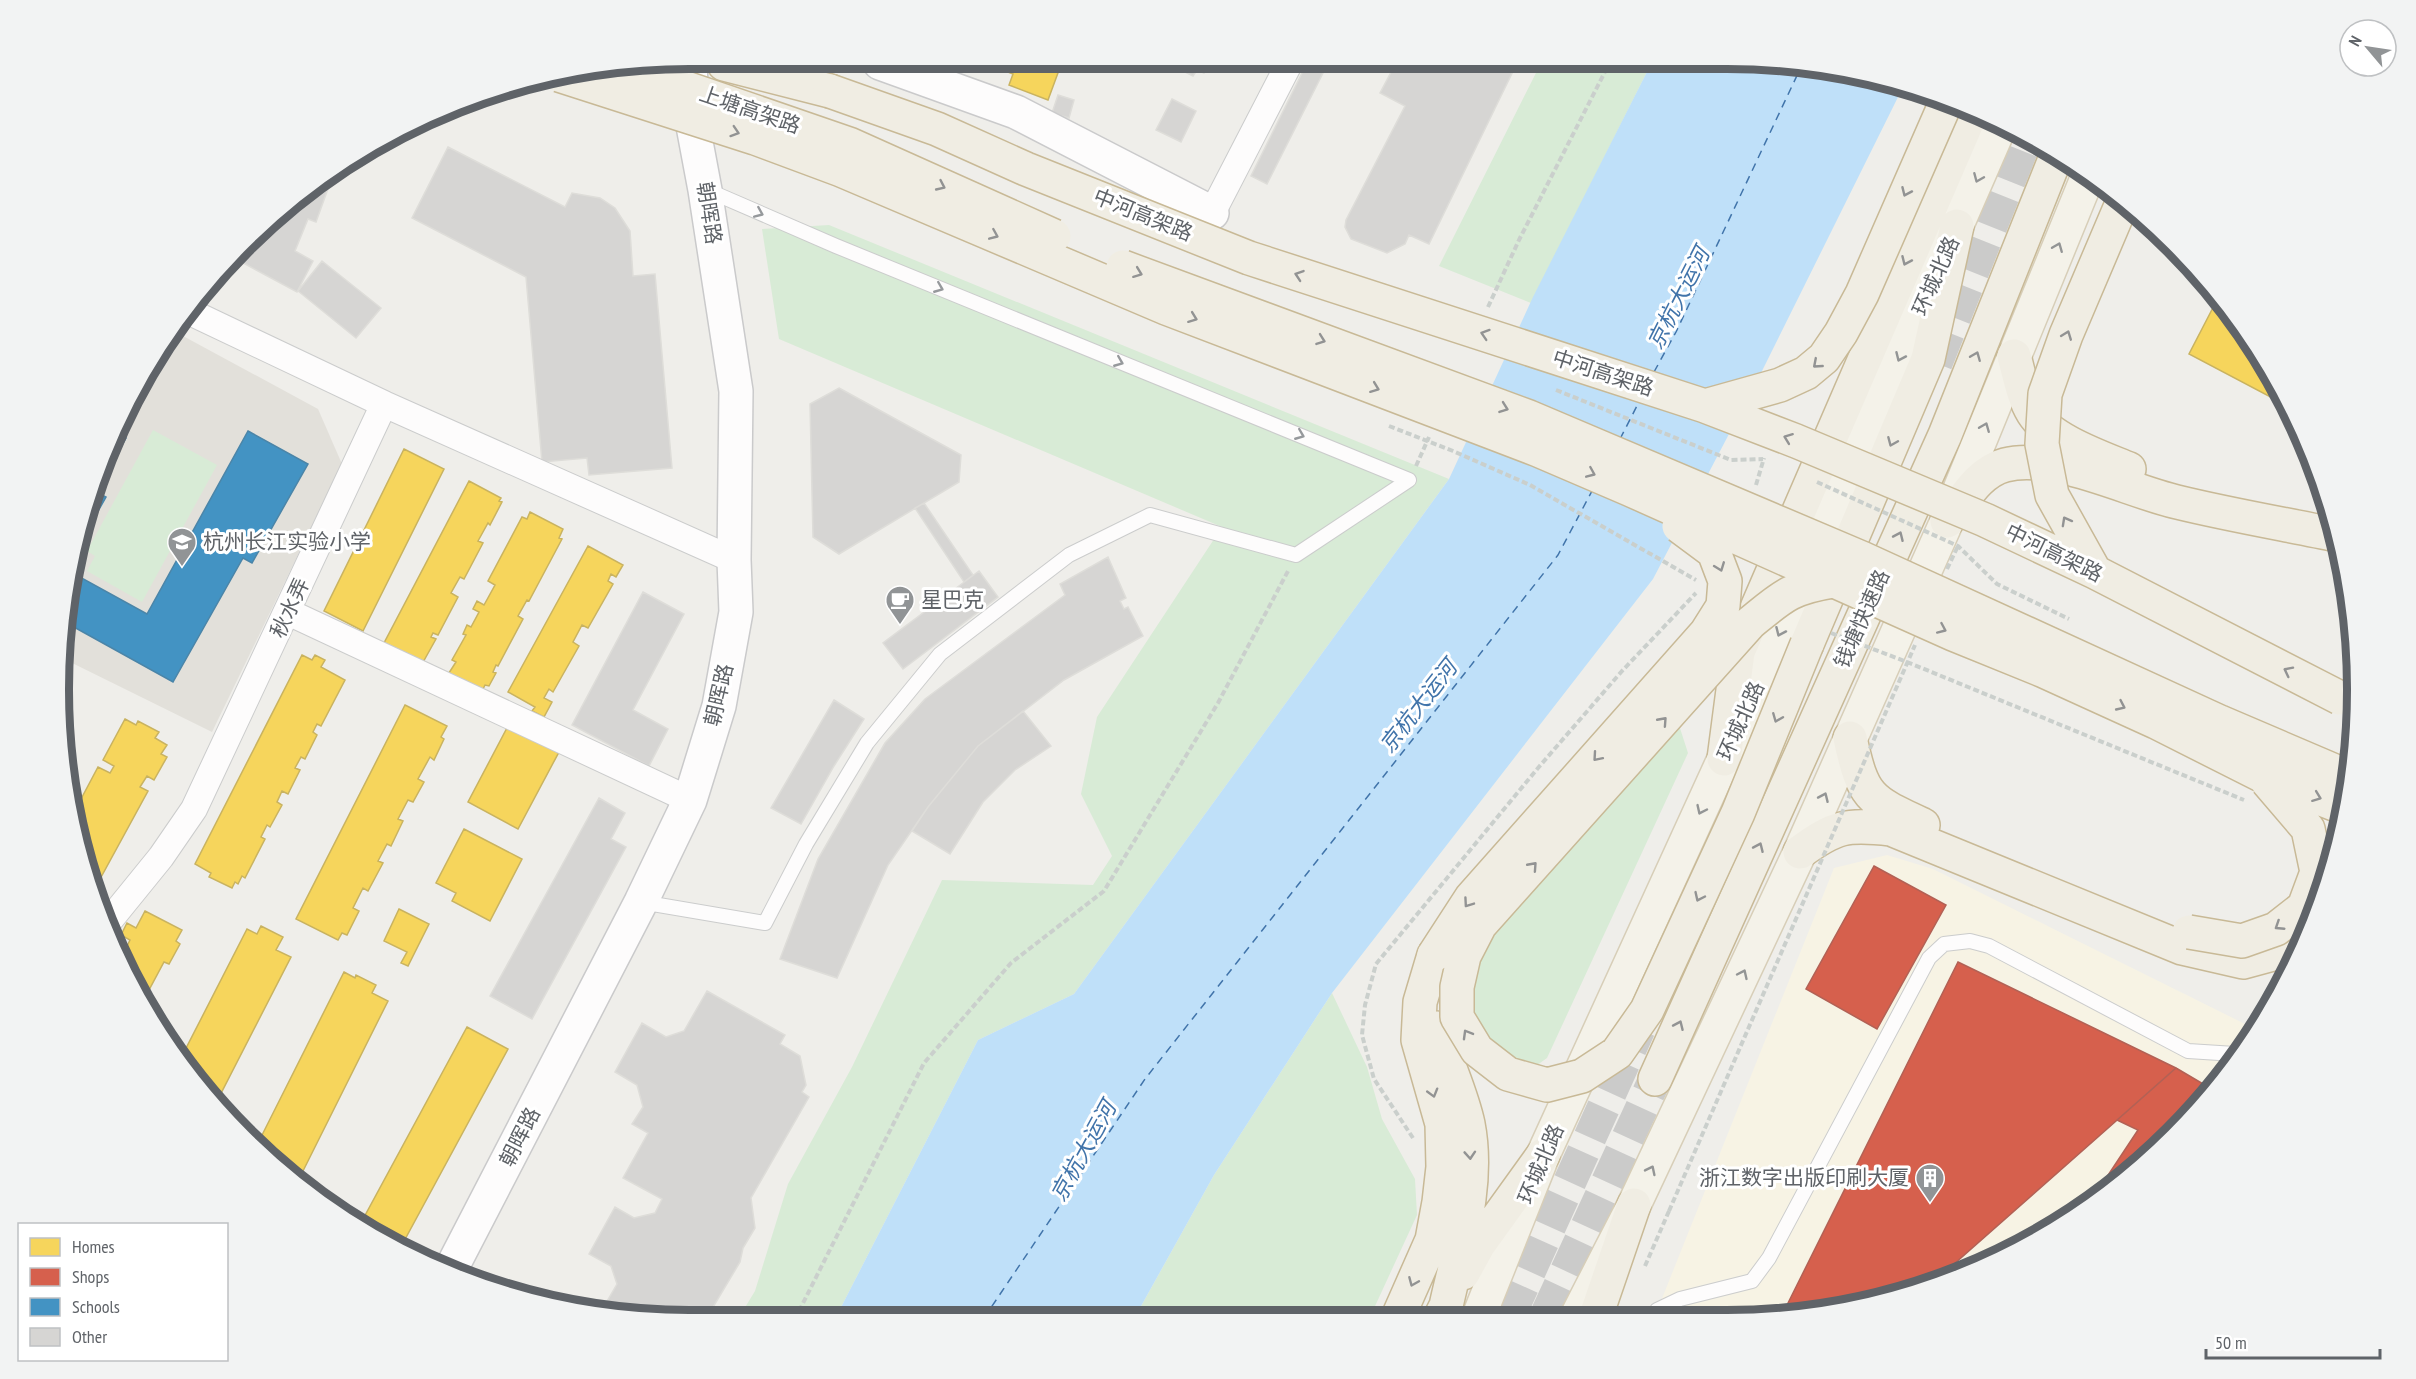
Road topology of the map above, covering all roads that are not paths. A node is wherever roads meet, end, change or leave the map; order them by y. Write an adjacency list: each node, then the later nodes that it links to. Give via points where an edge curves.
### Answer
1 (690, 69): 12 (street, 朝晖路)
2 (744, 69): 9 (highway, 上塘高架路)
3 (782, 69): 9 (highway)
4 (897, 69): 20 (street, via 1016,112)
5 (1286, 69): 20 (street)
6 (637, 71): 14 (highway, 上塘高架路, bridge)
7 (593, 77): 12 (main road)
8 (574, 80): 18 (highway, one-way to 18, bridge, via 754,138)
9 (830, 91): 25 (highway, 中河高架路, one-way to 9, bridge, via 1250,258 1026,169 937,129)
10 (1943, 108): 25 (highway, one-way to 25, bridge, via 1862,294 1824,358 1806,373 1780,385)
11 (1969, 118): 37 (highway, one-way to 37, via 1738,652)
12 (693, 126): 17 (street, 朝晖路)
13 (1998, 132): 21 (main road, 环城北路, one-way to 21)
14 (849, 144): 18 (highway, bridge); 38 (highway, one-way to 38, bridge, via 1129,269 1529,417 1864,559)
15 (2054, 163): 49 (highway, 钱塘快速路, one-way to 15, via 1945,435)
16 (2085, 184): 23 (main road, one-way to 16)
17 (705, 190): 31 (street, 朝晖路, via 736,391); 43 (lane, one-way to 43, via 1409,480 1296,555 1150,515 1069,555 940,654 867,743 806,844 765,923)
18 (922, 205): 27 (highway, one-way to 27, bridge, via 1166,308 1538,450)
19 (2119, 209): 32 (highway, one-way to 19, bridge, via 2052,495 2042,444 2045,394)
20 (1212, 213)
21 (1957, 226): 33 (highway, one-way to 33, bridge, via 1928,359 1814,637 1647,1010 1617,1053 1582,1077 1547,1085 1508,1074 1476,1050 1457,1017 1457,987 1464,956 1480,925 1750,623 1785,594); 37 (main road, 环城北路, one-way to 37)
22 (195, 314): 24 (street)
23 (2014, 356): 26 (highway, via 2033,413 2043,425); 29 (main road, one-way to 23)
24 (384, 404): 31 (street); 34 (street, 秋水弄)
25 (1705, 406): 32 (highway, 中河高架路, one-way to 25, bridge, via 1985,520)
26 (2106, 469): 28 (highway); 29 (highway, via 2026,462 1985,473); 30 (highway, via 2174,502)
27 (1629, 489): 33 (highway, bridge); 47 (highway, one-way to 47, bridge, via 1714,552 1725,581 1723,606 1706,633 1472,898)
28 (2321, 514)
29 (1952, 533): 36 (main road)
30 (2327, 533)
31 (734, 560): 40 (street, 朝晖路, via 736,612 719,706)
32 (2095, 572): 35 (highway, 中河高架路, one-way to 32, bridge)
33 (1833, 581): 39 (highway, one-way to 39, bridge, via 2156,722)
34 (288, 612): 40 (street); 44 (street, 秋水弄, via 194,809)
35 (2347, 698)
36 (1850, 738): 42 (main road, one-way to 36); 45 (highway, via 1865,790 1893,811)
37 (1724, 759): 50 (main road, 环城北路, one-way to 50)
38 (2341, 774)
39 (2255, 789): 41 (highway, one-way to 41, bridge); 45 (highway, one-way to 45, bridge, via 2308,829 2317,872 2304,907 2276,929 2242,941)
40 (690, 800): 43 (street, 朝晖路)
41 (2336, 806)
42 (1800, 852): 45 (highway, via 1825,833 1842,828 1891,829); 51 (main road, one-way to 42)
43 (641, 902): 52 (street, 朝晖路)
44 (112, 917)
45 (2186, 940): 46 (highway, via 2243,962)
46 (2291, 947)
47 (1434, 955): 53 (highway, one-way to 53, via 1420,1002 1418,1040 1442,1124 1443,1167 1432,1240); 54 (highway, one-way to 54, via 1434,1015 1468,1126 1471,1168 1468,1212)
48 (2228, 1054): 59 (lane, via 2188,1051 1989,946 1970,942 1944,944 1929,958 1769,1258 1752,1281 1680,1299)
49 (1655, 1078)
50 (1543, 1155): 55 (highway, via 1479,1244); 56 (main road, 环城北路)
51 (1634, 1205): 57 (main road); 58 (highway)
52 (453, 1264)
53 (1401, 1310)
54 (1443, 1310)
55 (1444, 1310)
56 (1481, 1310)
57 (1580, 1310)
58 (1598, 1310)
59 (1657, 1310)

